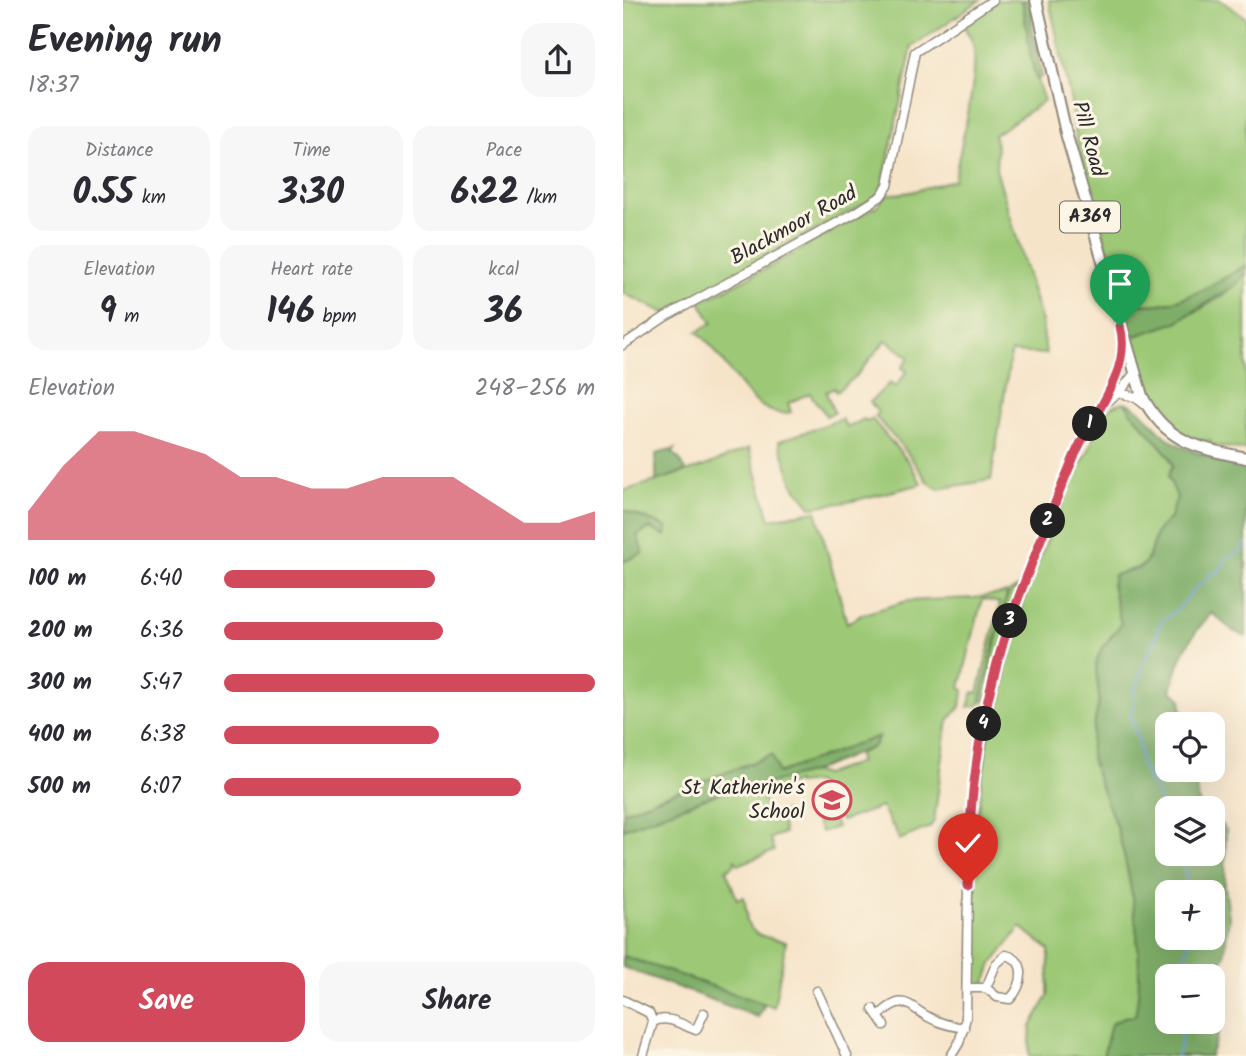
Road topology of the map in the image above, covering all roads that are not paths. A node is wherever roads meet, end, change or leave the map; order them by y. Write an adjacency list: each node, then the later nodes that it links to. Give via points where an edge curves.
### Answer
1 (993, 0): 4 (street, Blackmoor Road, via 915,52 888,186 880,197)
2 (1036, 0): 3 (main road, Pill Road / A369, via 1066,133)
3 (1124, 339): 5 (street, Pill Road); 6 (main road, A369)
4 (623, 345)
5 (1118, 369): 6 (street); 7 (street, Pill Road)
6 (1133, 370): 8 (street, Pill Road); 10 (main road, A369)
7 (1113, 381): 8 (street); 9 (street, Pill Road)
8 (1119, 393): 9 (street, Pill Road); 10 (street)
9 (1104, 403): 12 (street, Pill Road, via 1077,450 1047,525 1008,628 988,705 969,824)
10 (1148, 407): 11 (main road, A369, via 1162,425 1194,446)
11 (1246, 458)
12 (967, 988): 13 (street); 19 (street, Pill Road)
13 (986, 988): 13 (street, via 1001,957 1018,961 1020,985 1010,999 997,997)
14 (817, 991): 21 (street)
15 (623, 1000): 17 (street, via 649,1013)
16 (704, 1013): 17 (street, via 697,1030 666,1018)
17 (653, 1022): 20 (street)
18 (884, 1025): 19 (street, via 876,1013 899,1001 937,1021)
19 (964, 1028): 22 (street)
20 (643, 1056)
21 (847, 1056)
22 (951, 1056)

